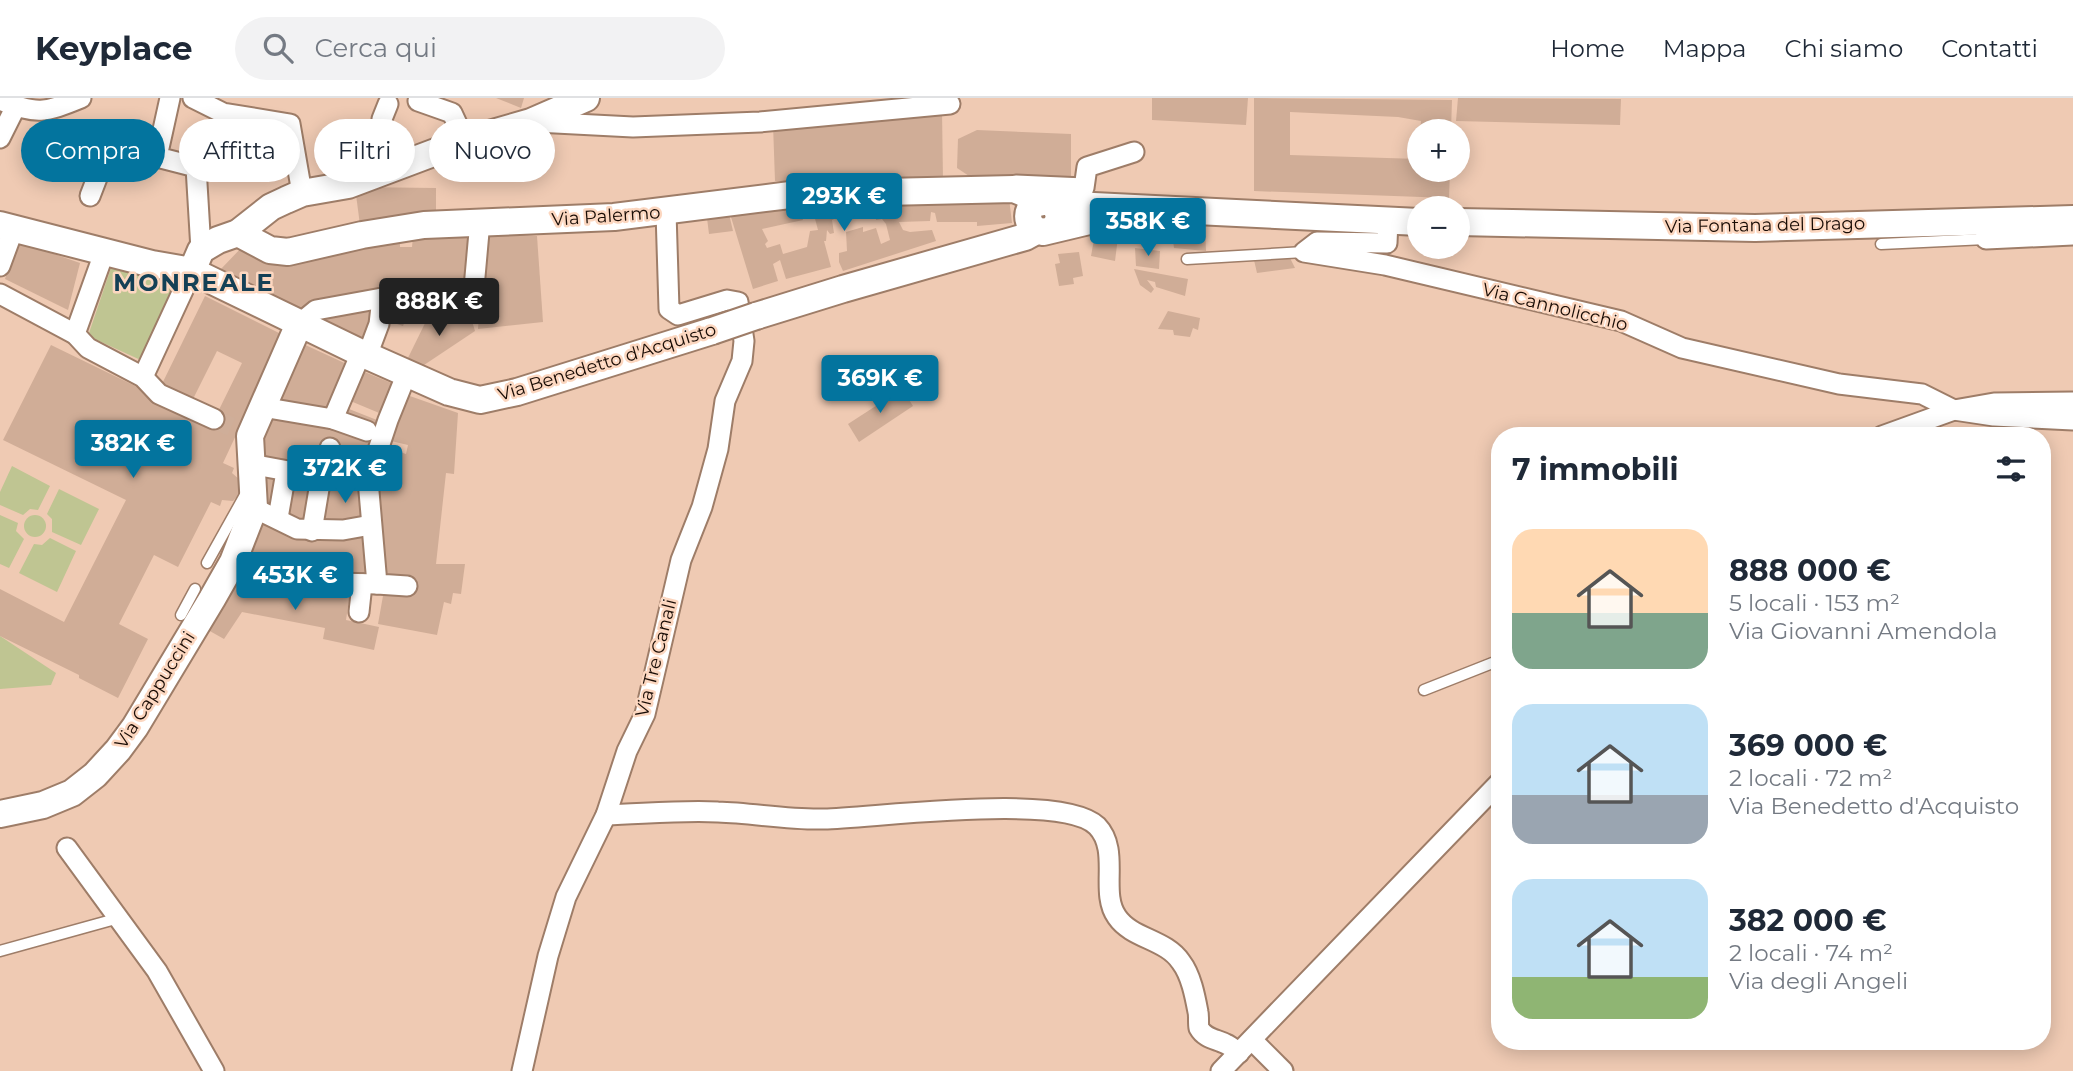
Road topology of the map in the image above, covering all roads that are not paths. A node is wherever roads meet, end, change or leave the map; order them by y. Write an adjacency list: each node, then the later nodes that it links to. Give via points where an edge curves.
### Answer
1 (81, 98): 6 (street, via 46,112)
2 (170, 98): 12 (street)
3 (193, 98): 20 (street, via 223,113 290,124)
4 (586, 98): 11 (street)
5 (418, 101): 10 (street, via 452,113)
6 (8, 103): 14 (street)
7 (388, 104): 9 (street)
8 (950, 104): 13 (street, via 765,122 633,127)
9 (382, 119)
10 (455, 119)
11 (538, 119)
12 (165, 121)
13 (555, 123)
14 (1, 135)
15 (1134, 152): 19 (street, via 1087,167 1084,188 1016,185)
16 (165, 159): 37 (street, via 196,167)
17 (95, 182): 21 (street)
18 (356, 182): 20 (street)
19 (1014, 189): 22 (street, Via Palermo, via 798,194); 23 (street, Via Palermo)
20 (302, 193): 31 (street, via 271,207)
21 (90, 196)
22 (666, 212): 26 (street, Via Palermo); 41 (street, via 669,309 678,315 727,300 738,302)
23 (1046, 216): 25 (street, via 1146,208); 41 (street, Via Benedetto d'Acquisto, via 1025,237)
24 (2073, 219): 30 (street, Via Fontana del Drago)
25 (1388, 221): 27 (street); 34 (street, via 1387,243 1317,242)
26 (480, 222): 31 (street, Via Palermo, via 399,229 288,252 270,250); 40 (street, via 472,310)
27 (1407, 222)
28 (1470, 222): 30 (street, Via Fontana del Drago)
29 (7, 227): 35 (street, Via Benedetto d'Acquisto); 38 (street)
30 (1985, 230): 32 (street); 33 (lane)
31 (238, 233): 37 (street, via 218,240)
32 (2073, 235)
33 (1881, 244)
34 (1304, 252): 36 (lane); 49 (street, Via Cannolicchio, via 1385,265 1621,321 1682,348 1839,384 1922,394)
35 (104, 253): 37 (street, Via Benedetto d'Acquisto); 43 (street)
36 (1187, 259)
37 (197, 261): 42 (street, Via Benedetto d'Acquisto); 46 (street)
38 (0, 266)
39 (0, 294): 43 (street)
40 (382, 298): 42 (street, via 316,310); 44 (street, via 379,324)
41 (748, 318): 45 (street, Via Benedetto d'Acquisto, bridge, via 480,401 449,393); 74 (street, Via Tre Canali, via 742,361 725,401 702,507 681,560 645,714)
42 (299, 324): 44 (street, Via Benedetto d'Acquisto); 48 (street)
43 (75, 334): 46 (street, via 88,348)
44 (364, 355): 45 (street, Via Benedetto d'Acquisto); 51 (street)
45 (407, 373): 54 (street)
46 (143, 377): 50 (street, via 159,394)
47 (2073, 402): 49 (street, via 1994,403)
48 (262, 407): 51 (street); 56 (street, via 244,433)
49 (1954, 410): 52 (street, Via Cannolicchio); 53 (street)
50 (214, 419)
51 (333, 419): 54 (street)
52 (2073, 420)
53 (1907, 427)
54 (376, 435): 59 (street)
55 (330, 449): 58 (street)
56 (250, 469): 57 (street); 60 (street); 64 (lane)
57 (286, 472): 58 (street); 61 (street)
58 (321, 477): 59 (street); 63 (street)
59 (368, 480): 62 (street)
60 (254, 508): 61 (street); 64 (street, Via Cappuccini)
61 (278, 519): 63 (street)
62 (371, 525): 63 (street); 65 (street)
63 (312, 531)
64 (220, 563): 65 (street, via 270,579); 73 (street, Via Cappuccini, via 135,727 118,750 72,793)
65 (370, 584): 66 (street); 68 (street)
66 (407, 586)
67 (195, 589): 69 (lane)
68 (359, 612)
69 (181, 615)
70 (1491, 664): 71 (lane)
71 (1424, 690)
72 (1491, 791): 78 (street)
73 (0, 814)
74 (606, 815): 78 (street, via 716,811 821,820 1000,808 1076,816 1095,824 1106,838 1115,915 1126,927 1167,948 1181,961 1189,977 1199,1028 1209,1038); 80 (street, Via Tre Canali, via 566,897)
75 (67, 848): 76 (street)
76 (118, 918): 77 (lane); 79 (street, via 157,971)
77 (0, 951)
78 (1245, 1047): 81 (street); 82 (street)
79 (214, 1071)
80 (522, 1071)
81 (1221, 1071)
82 (1283, 1071)

